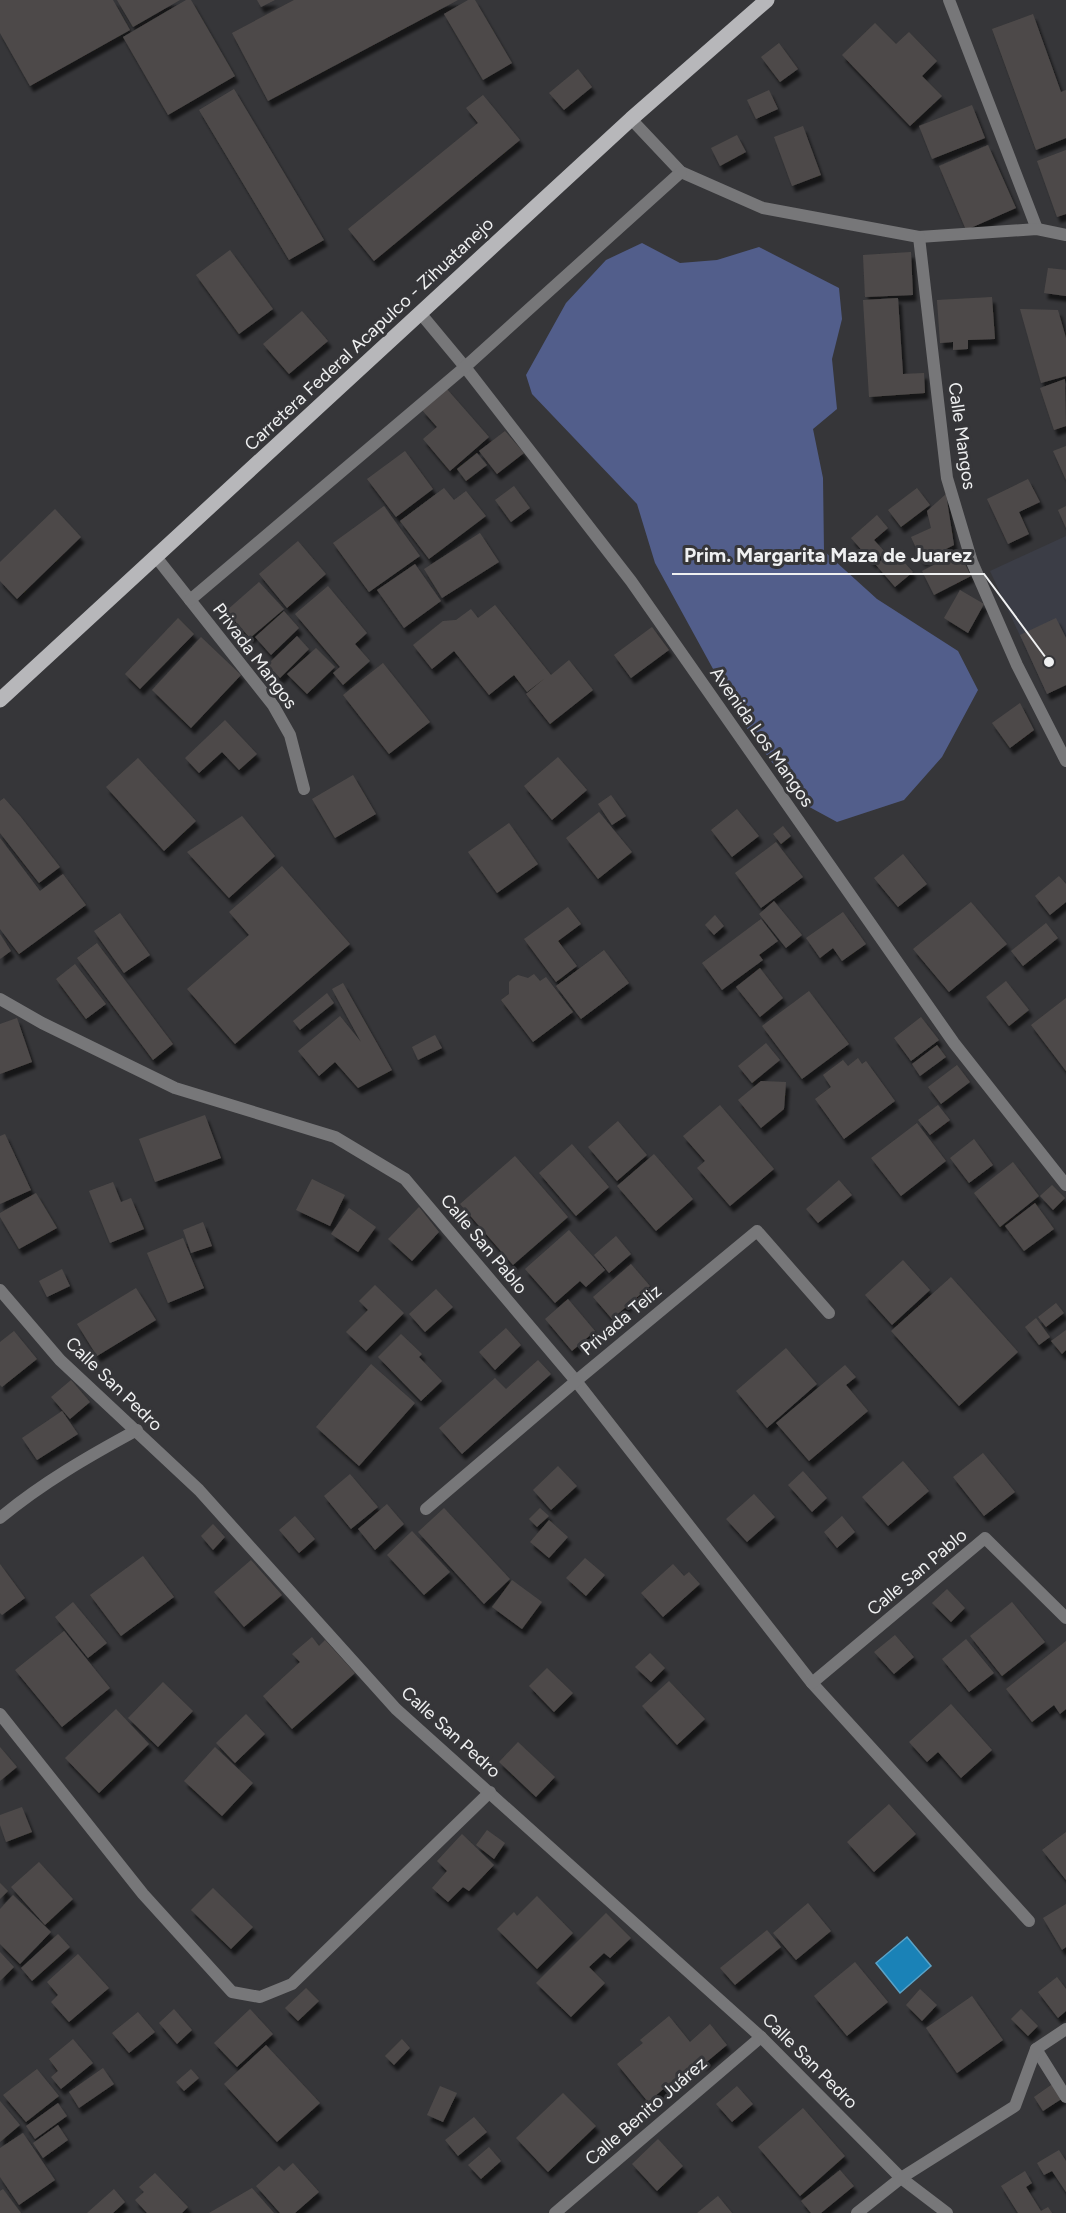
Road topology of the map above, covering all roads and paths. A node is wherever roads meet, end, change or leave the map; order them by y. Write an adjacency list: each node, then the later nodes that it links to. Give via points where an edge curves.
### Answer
1 (767, 0): 3 (main road, Carretera Federal Acapulco - Zihuatanejo)
2 (949, 0): 5 (street)
3 (631, 119): 4 (street); 8 (main road, Carretera Federal Acapulco - Zihuatanejo)
4 (681, 172): 7 (street, via 763,208); 9 (street)
5 (1037, 229): 6 (street); 7 (street)
6 (1066, 234)
7 (919, 237): 13 (street, Calle Mangos, via 947,478 972,562 1017,665)
8 (420, 314): 9 (street, Avenida Los Mangos); 10 (main road, Carretera Federal Acapulco - Zihuatanejo)
9 (465, 367): 11 (street); 16 (street, Avenida Los Mangos, via 632,581 954,1043)
10 (156, 557): 11 (street, Privada Mangos); 12 (main road, Carretera Federal Acapulco - Zihuatanejo)
11 (190, 600): 14 (street, Privada Mangos, via 273,705 290,735)
12 (0, 699)
13 (1066, 761)
14 (304, 789)
15 (0, 999): 19 (street, Calle San Pablo, via 175,1088 335,1137 405,1179)
16 (1066, 1185)
17 (0, 1290): 20 (street, Calle San Pedro, via 60,1360)
18 (829, 1313): 19 (street, Privada Teliz, via 757,1231)
19 (576, 1381): 21 (street, Privada Teliz); 24 (street, Calle San Pablo)
20 (137, 1430): 22 (street, via 80,1461); 26 (street, Calle San Pedro, via 199,1490 396,1708)
21 (426, 1509)
22 (0, 1518)
23 (1066, 1618): 24 (street, Calle San Pablo, via 985,1538)
24 (812, 1683): 27 (street, Calle San Pablo)
25 (0, 1714): 26 (street, via 143,1894 232,1992 260,1997 292,1984)
26 (490, 1792): 29 (street, Calle San Pedro)
27 (1029, 1921)
28 (1066, 2029): 30 (street)
29 (761, 2037): 32 (street, Calle San Pedro); 33 (street, Calle Benito Juárez)
30 (1036, 2049): 31 (street); 32 (street, via 1015,2106)
31 (1066, 2097)
32 (901, 2178): 34 (street); 35 (street, Calle San Pedro)
33 (555, 2213)
34 (857, 2213)
35 (947, 2213)

